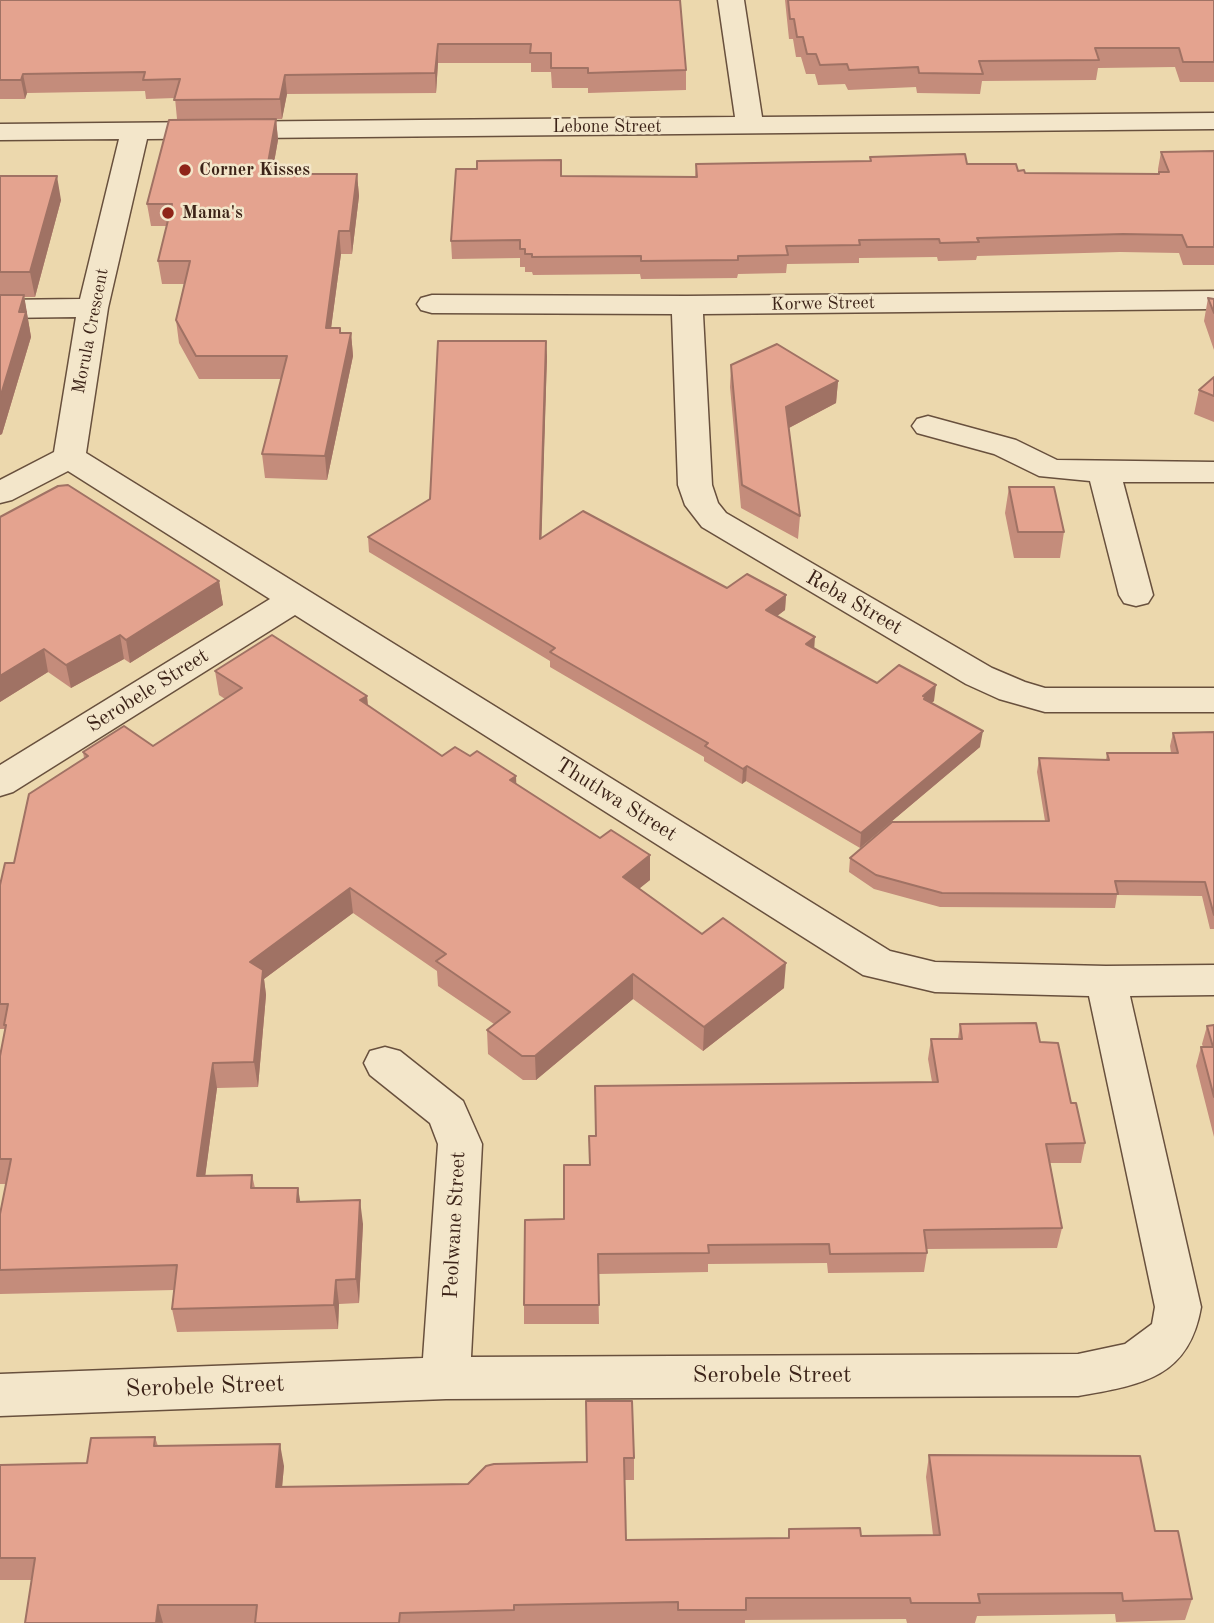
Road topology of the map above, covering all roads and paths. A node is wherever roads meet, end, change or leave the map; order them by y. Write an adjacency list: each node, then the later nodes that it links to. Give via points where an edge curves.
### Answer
1 (731, 0): 3 (street)
2 (1214, 121): 3 (street, Lebone Street)
3 (750, 125): 4 (street, Lebone Street)
4 (135, 130): 5 (street, Lebone Street); 9 (street, Morula Crescent)
5 (0, 132)
6 (1214, 300): 8 (street, Korwe Street)
7 (432, 304): 8 (street, Korwe Street)
8 (687, 305): 18 (street, Reba Street, via 695,485 714,520 1012,691 1045,700)
9 (93, 308): 10 (street); 12 (street, Morula Crescent)
10 (0, 309)
11 (928, 426): 13 (street, via 1005,447 1051,469)
12 (69, 457): 15 (street); 17 (street, Thutlwa Street)
13 (1104, 472): 14 (street); 16 (street)
14 (1214, 472)
15 (0, 493)
16 (1136, 595)
17 (295, 599): 19 (street, Serobele Street); 21 (street, Thutlwa Street, via 878,964 935,977)
18 (1214, 700)
19 (0, 783)
20 (1214, 980): 21 (street, Thutlwa Street)
21 (1106, 981): 23 (street, Serobele Street, via 1178,1307 1173,1333 1150,1354 1121,1368 1079,1374)
22 (385, 1063): 23 (street, Peolwane Street, via 449,1113 460,1144)
23 (446, 1378): 24 (street, Serobele Street)
24 (0, 1395)

